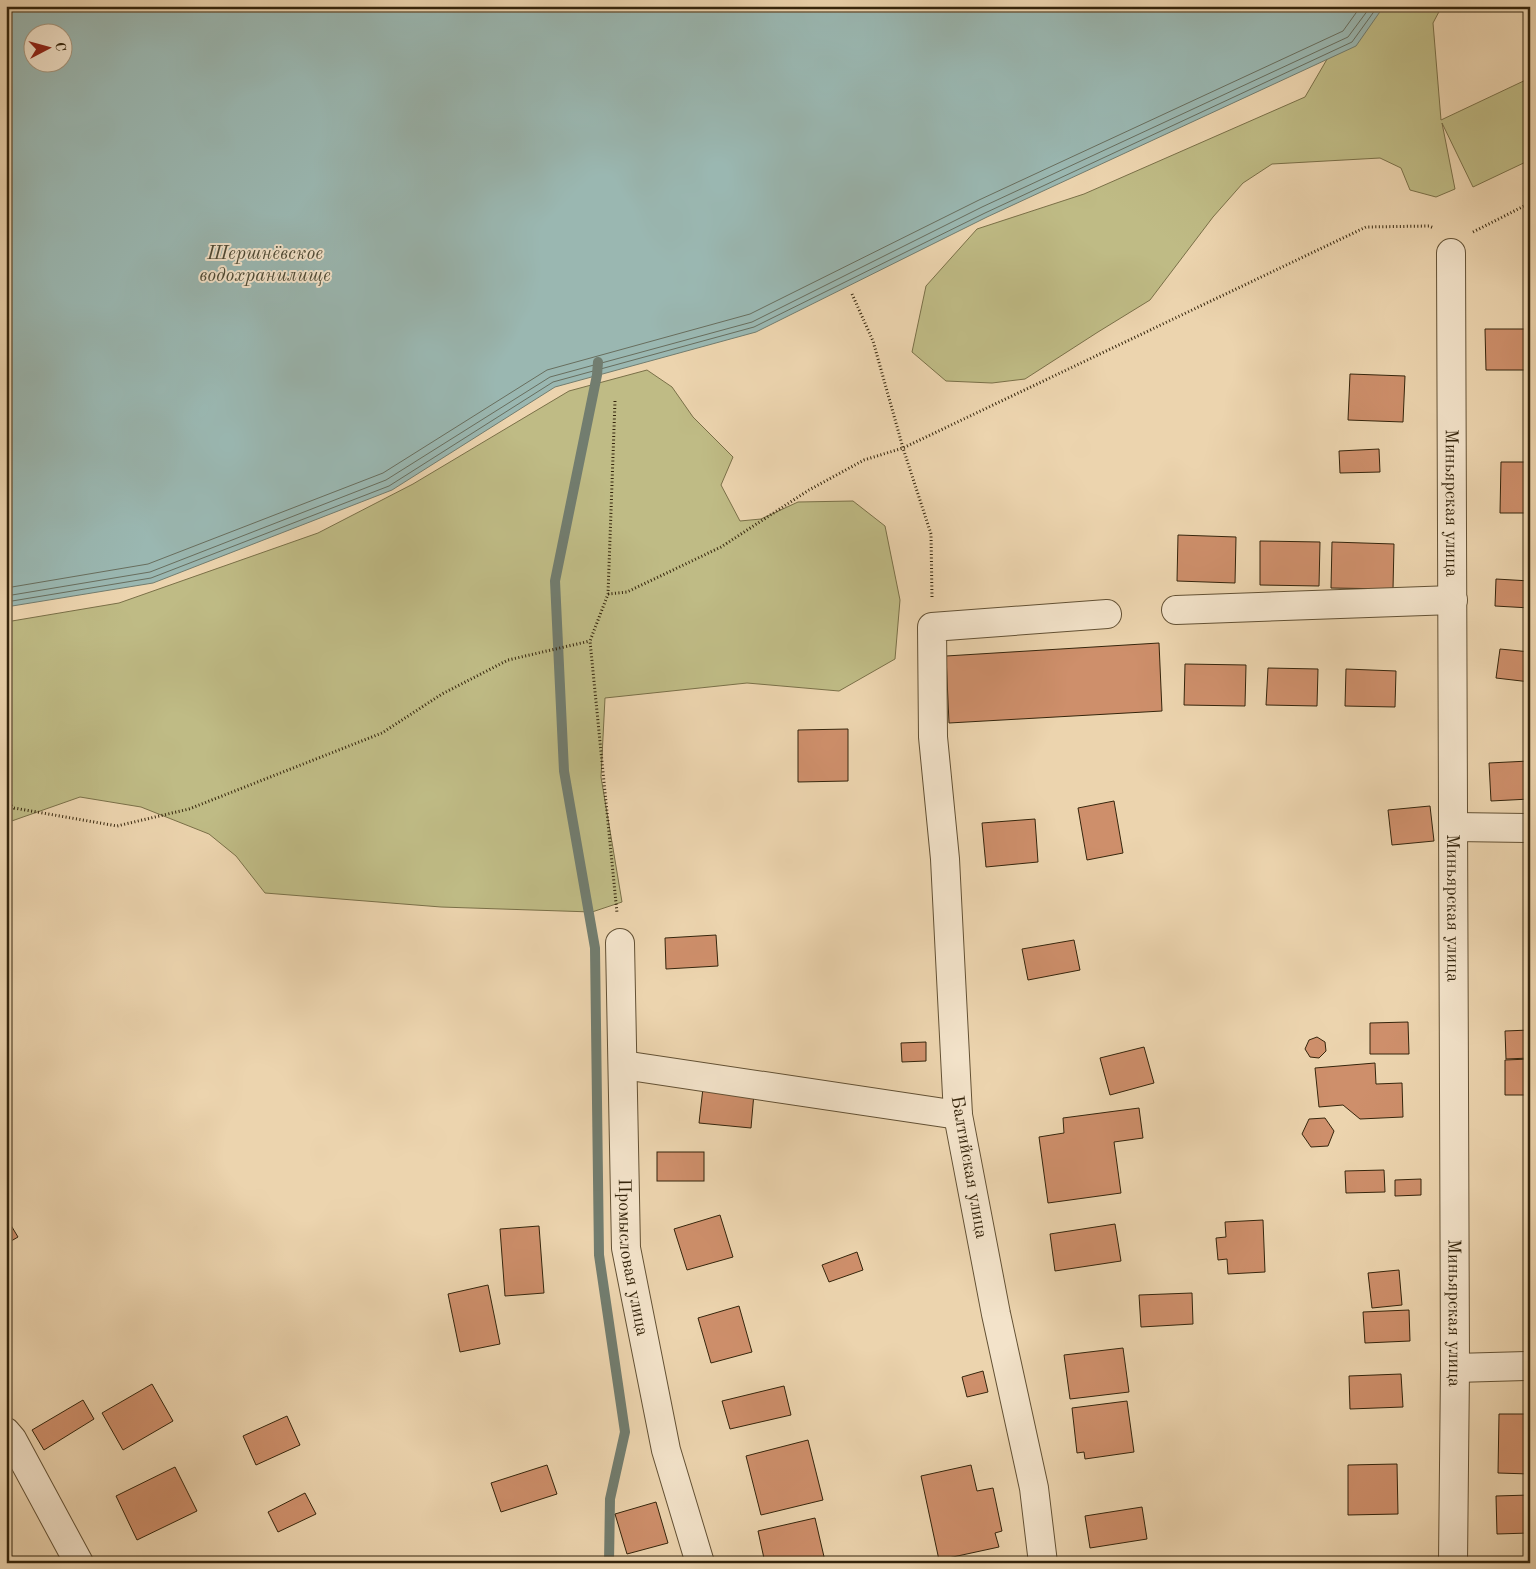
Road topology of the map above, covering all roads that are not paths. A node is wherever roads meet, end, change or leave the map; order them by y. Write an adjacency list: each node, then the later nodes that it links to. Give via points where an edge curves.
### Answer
1 (1451, 253): 2 (street, Миньярская улица)
2 (1453, 600): 3 (street); 5 (street, Миньярская улица)
3 (1176, 610)
4 (1107, 614): 9 (street, Балтийская улица, via 932,627 933,737 945,859)
5 (1454, 827): 6 (street); 11 (street, Миньярская улица)
6 (1530, 828)
7 (620, 943): 8 (street, Промысловая улица)
8 (623, 1065): 9 (street); 14 (street, Промысловая улица, via 626,1248 666,1450)
9 (958, 1115): 15 (street, Балтийская улица, via 1034,1488)
10 (1530, 1366): 11 (street)
11 (1456, 1368): 16 (street, Миньярская улица)
12 (6, 1432): 13 (street)
13 (79, 1563)
14 (700, 1563)
15 (1043, 1563)
16 (1453, 1563)

